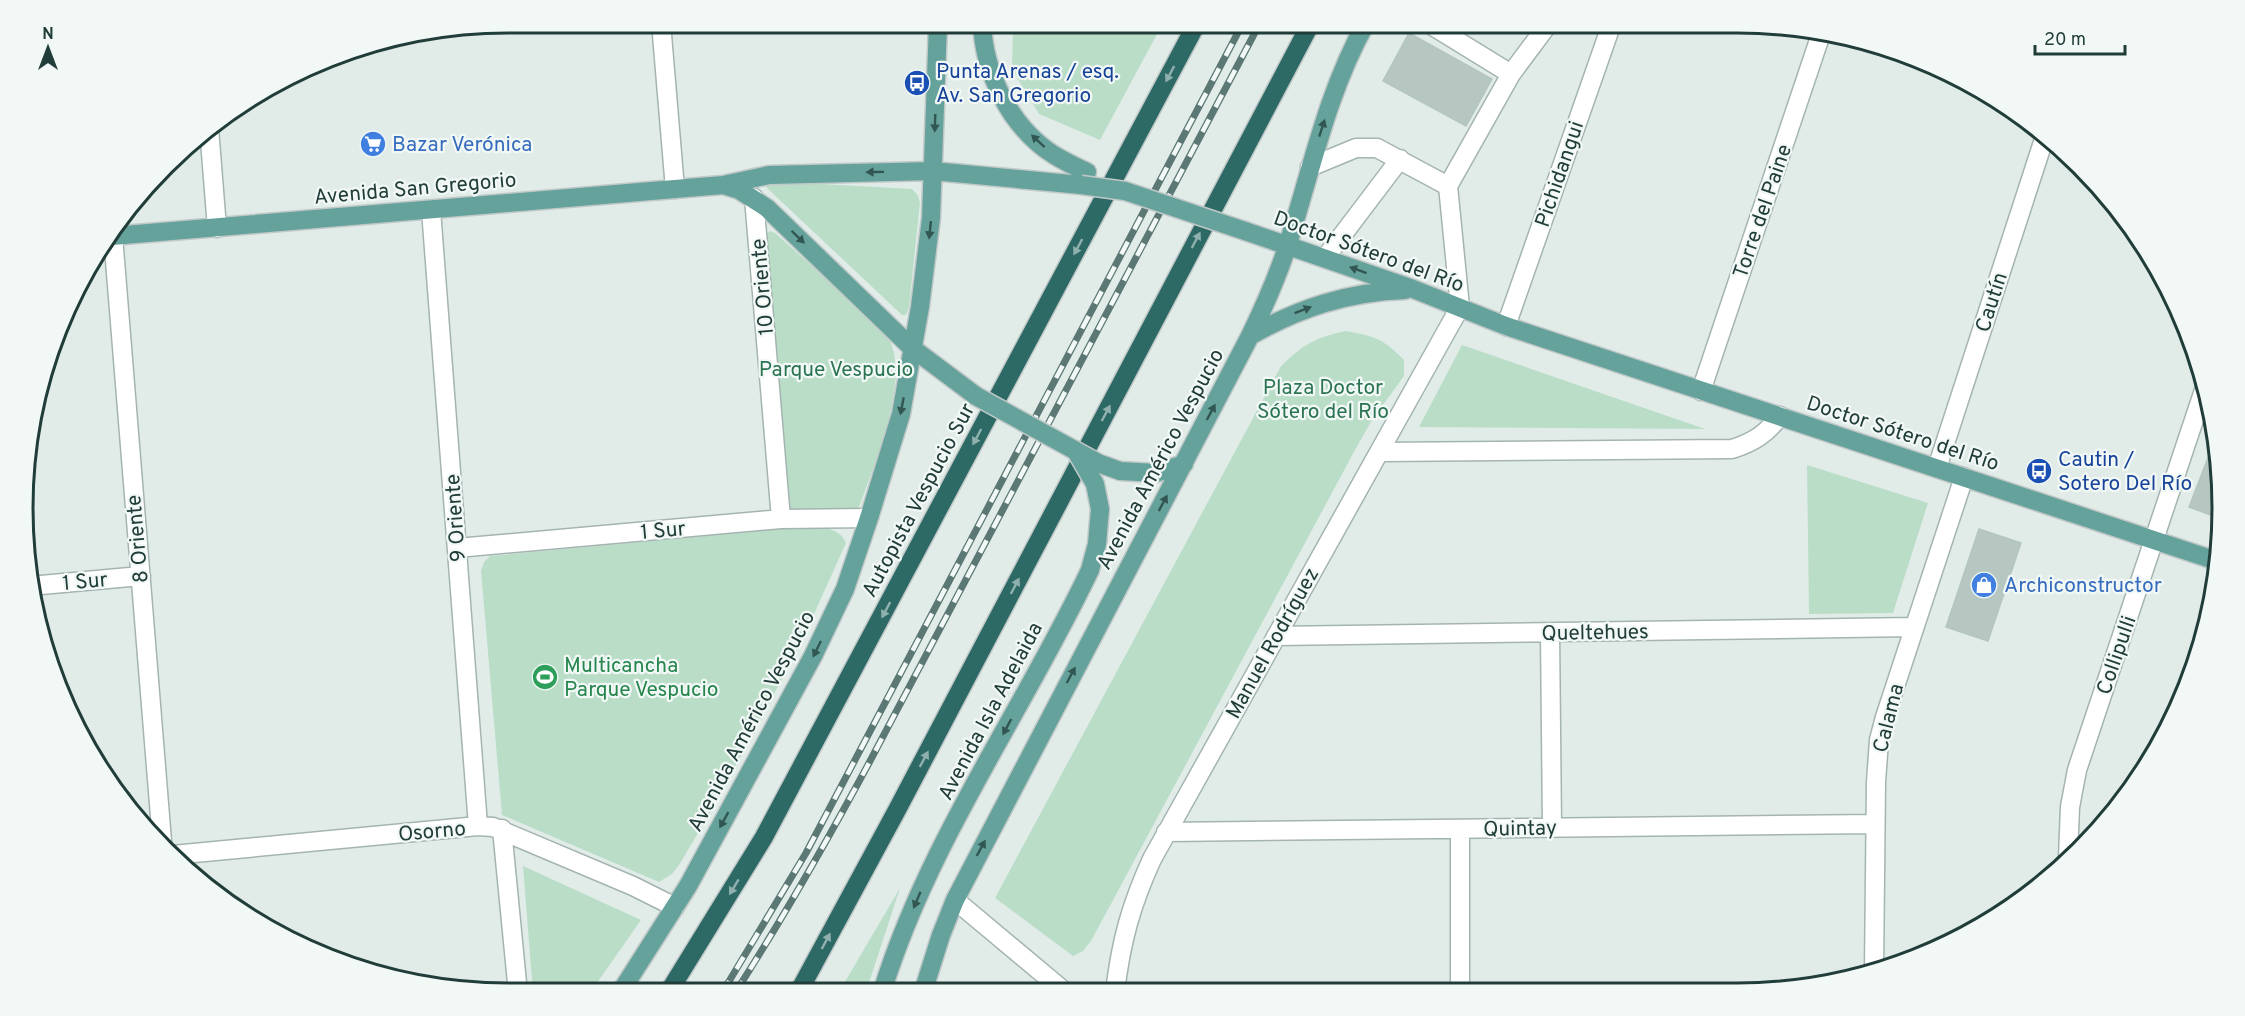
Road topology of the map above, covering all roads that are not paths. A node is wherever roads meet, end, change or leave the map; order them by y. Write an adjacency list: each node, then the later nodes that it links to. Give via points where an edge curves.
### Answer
1 (662, 33): 20 (street)
2 (938, 33): 16 (main road, Avenida Américo Vespucio, one-way to 16)
3 (983, 33): 17 (main road, Doctor Sótero del Río, one-way to 3, via 1025,129 1010,108 993,78)
4 (1191, 33): 66 (highway, Autopista Vespucio Sur, one-way to 66, via 770,827)
5 (1305, 33): 67 (highway, one-way to 5)
6 (1361, 33): 15 (main road, Avenida Américo Vespucio, one-way to 6, via 1336,89)
7 (1444, 33): 11 (street)
8 (1540, 33): 11 (street)
9 (1608, 33): 30 (street, Pichidangui)
10 (1819, 40): 33 (street, Torre del Paine)
11 (1511, 74): 19 (street)
12 (210, 139): 23 (street)
13 (2042, 145): 40 (street, Cautín)
14 (1400, 159): 15 (street, via 1377,148 1356,148); 19 (street); 27 (street)
15 (1310, 167): 26 (main road, Avenida Américo Vespucio)
16 (933, 171): 17 (main road); 18 (main road, Avenida San Gregorio, one-way to 18, via 769,175); 32 (main road, Avenida Américo Vespucio, one-way to 32, via 926,262)
17 (1084, 178): 26 (main road, Doctor Sótero del Río, bridge)
18 (723, 185): 20 (main road, Avenida San Gregorio); 21 (main road, Avenida San Gregorio)
19 (1448, 186): 29 (street)
20 (675, 189): 22 (main road, Avenida San Gregorio)
21 (754, 198): 32 (main road, Avenida San Gregorio, one-way to 32); 43 (street, 10 Oriente)
22 (431, 210): 23 (main road, Avenida San Gregorio); 45 (street, 9 Oriente)
23 (218, 228): 24 (main road, Avenida San Gregorio)
24 (119, 235)
25 (113, 244): 47 (street, 8 Oriente)
26 (1288, 245): 27 (main road, Doctor Sótero del Río); 31 (main road, Avenida Américo Vespucio)
27 (1325, 258): 28 (main road, Doctor Sótero del Río, one-way to 27)
28 (1413, 289): 29 (main road, Doctor Sótero del Río); 31 (main road, one-way to 28, via 1330,300)
29 (1460, 307): 30 (main road, Doctor Sótero del Río); 38 (street, Manuel Rodríguez)
30 (1506, 326): 33 (main road, Doctor Sótero del Río)
31 (1250, 336): 39 (main road, Avenida Américo Vespucio, one-way to 31)
32 (912, 348): 34 (main road, Avenida San Gregorio); 42 (main road, Avenida Américo Vespucio, one-way to 42, via 901,414)
33 (1701, 391): 36 (main road, Doctor Sótero del Río)
34 (976, 396): 37 (main road, Avenida Isla Adelaida, bridge)
35 (2200, 402): 44 (street, Collipulli)
36 (1780, 416): 38 (street, Doctor Sótero del Río, via 1759,438 1732,449); 40 (main road, Doctor Sótero del Río)
37 (1074, 449): 39 (main road, Avenida Isla Adelaida, bridge, via 1120,471 1156,472); 68 (main road, Avenida Isla Adelaida, one-way to 68, bridge, via 1095,484 1100,509 1098,544 1090,570 922,887)
38 (1380, 452): 51 (street, Manuel Rodríguez)
39 (1184, 464): 61 (main road, Avenida Américo Vespucio, one-way to 39)
40 (1936, 468): 41 (main road, Doctor Sótero del Río)
41 (1964, 477): 44 (main road, Doctor Sótero del Río); 49 (street, Calama)
42 (869, 518): 43 (street, 1 Sur); 62 (main road, Avenida Américo Vespucio, one-way to 62, via 845,589 813,656)
43 (781, 519): 45 (street, 1 Sur)
44 (2154, 540): 46 (main road, Doctor Sótero del Río); 59 (street, Collipulli, via 2077,770)
45 (457, 548): 53 (street, 9 Oriente)
46 (2209, 558)
47 (141, 576): 48 (street, 1 Sur); 57 (street, 8 Oriente)
48 (39, 585)
49 (1914, 627): 50 (street, Queltehues); 52 (street, Calama, via 1879,741)
50 (1550, 633): 51 (street, Queltehues); 54 (street)
51 (1276, 636): 58 (street, Manuel Rodríguez)
52 (1875, 824): 54 (street, Quintay); 63 (street, Calama)
53 (478, 826): 55 (street, Osorno); 60 (street, Osorno)
54 (1552, 828): 56 (street, Quintay)
55 (502, 829): 62 (street, Osorno); 64 (street)
56 (1460, 829): 58 (street, Quintay); 72 (street)
57 (161, 832)
58 (1166, 832): 71 (street, Manuel Rodríguez, via 1128,917)
59 (2068, 848)
60 (183, 854)
61 (955, 900): 69 (main road, Avenida Américo Vespucio); 70 (street)
62 (675, 907): 65 (main road, Avenida Américo Vespucio)
63 (1874, 963)
64 (517, 983)
65 (626, 983)
66 (674, 983)
67 (803, 983)
68 (885, 983)
69 (926, 983)
70 (1054, 983)
71 (1116, 983)
72 (1460, 983)

